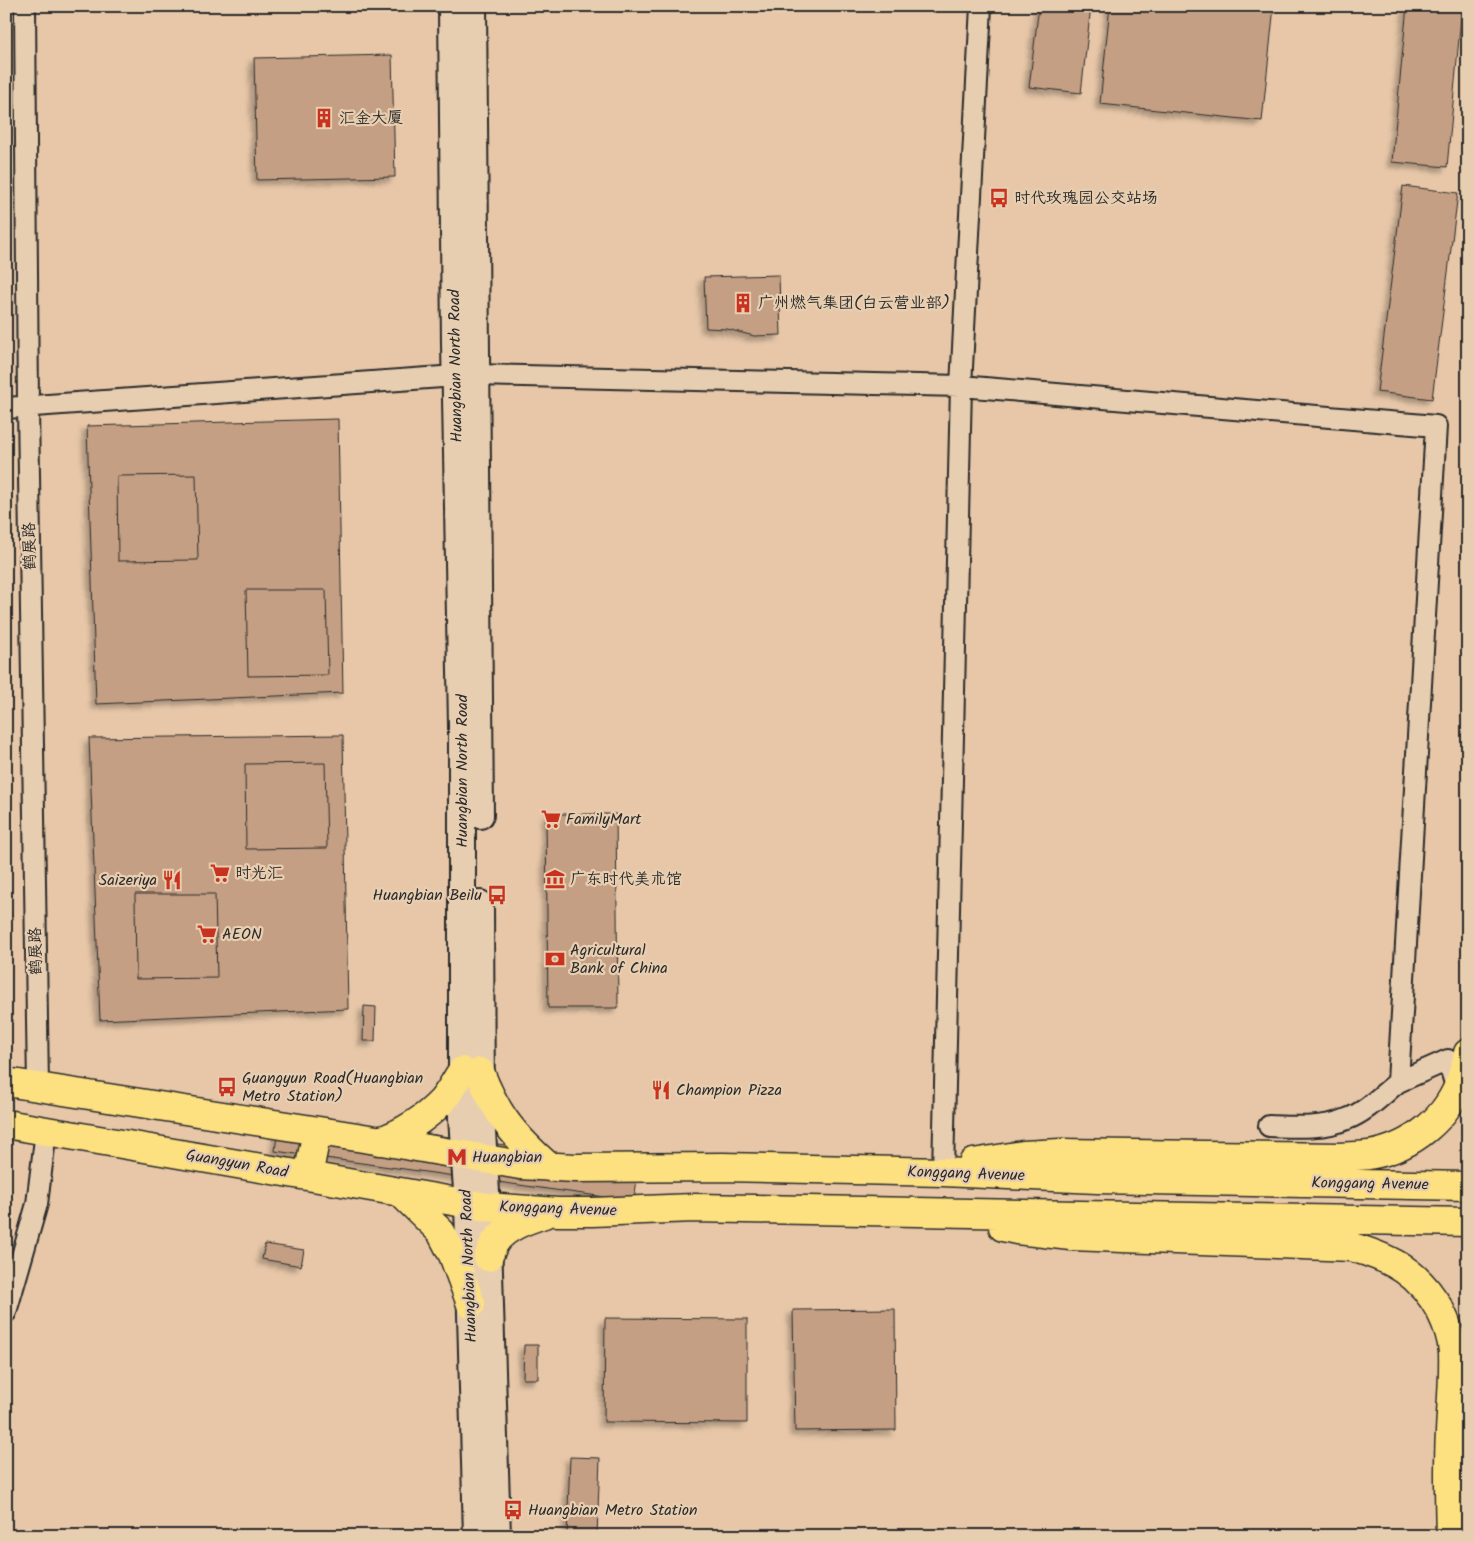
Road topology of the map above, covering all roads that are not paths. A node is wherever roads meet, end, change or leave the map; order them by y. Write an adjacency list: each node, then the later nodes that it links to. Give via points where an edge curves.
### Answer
1 (25, 6): 7 (street, 鹤展路)
2 (452, 6): 5 (street, Huangbian North Road)
3 (473, 6): 5 (street, Huangbian North Road)
4 (981, 6): 6 (street)
5 (466, 376): 6 (street); 7 (street); 10 (street, Huangbian North Road, via 468,509 463,820)
6 (961, 386): 12 (street, via 1436,426); 23 (street)
7 (28, 407): 8 (street); 13 (street, 鹤展路)
8 (6, 408)
9 (1468, 1053): 14 (main road)
10 (471, 1072): 19 (main road, via 424,1117); 20 (street, Huangbian North Road); 21 (main road, via 507,1125)
11 (6, 1082): 13 (main road)
12 (1398, 1082): 14 (street, via 1448,1060); 16 (street, via 1347,1120 1311,1127)
13 (38, 1087): 18 (main road)
14 (1457, 1090): 23 (main road, via 1440,1117 1415,1138 1370,1154 1342,1157 1060,1153 997,1158)
15 (6, 1124): 17 (main road, Guangyun Road)
16 (1269, 1126)
17 (46, 1131): 24 (main road, Guangyun Road); 34 (street, via 37,1204)
18 (317, 1131): 19 (main road); 24 (main road)
19 (379, 1141): 20 (main road)
20 (474, 1157): 21 (main road, Konggang Avenue); 27 (street, Huangbian North Road)
21 (549, 1167): 22 (main road, Konggang Avenue)
22 (655, 1167): 23 (main road, Konggang Avenue); 28 (main road)
23 (943, 1172): 25 (main road, Konggang Avenue, via 1096,1179)
24 (308, 1176): 26 (main road, Guangyun Road)
25 (1468, 1186)
26 (401, 1192): 27 (main road, Guangyun Road); 33 (main road, via 441,1232)
27 (478, 1206): 29 (main road, Konggang Avenue); 32 (street, Huangbian North Road); 33 (street, Huangbian North Road)
28 (650, 1209): 29 (main road, Konggang Avenue); 30 (main road, Konggang Avenue)
29 (551, 1212): 32 (main road, via 508,1230 496,1241)
30 (943, 1212): 31 (main road, Konggang Avenue); 37 (main road, via 1044,1234 1352,1248 1392,1262 1432,1294 1447,1324 1453,1350 1448,1466)
31 (1468, 1222)
32 (488, 1257): 36 (street, Huangbian North Road)
33 (471, 1304): 35 (street, Huangbian North Road)
34 (6, 1312)
35 (477, 1536)
36 (497, 1536)
37 (1450, 1536)

